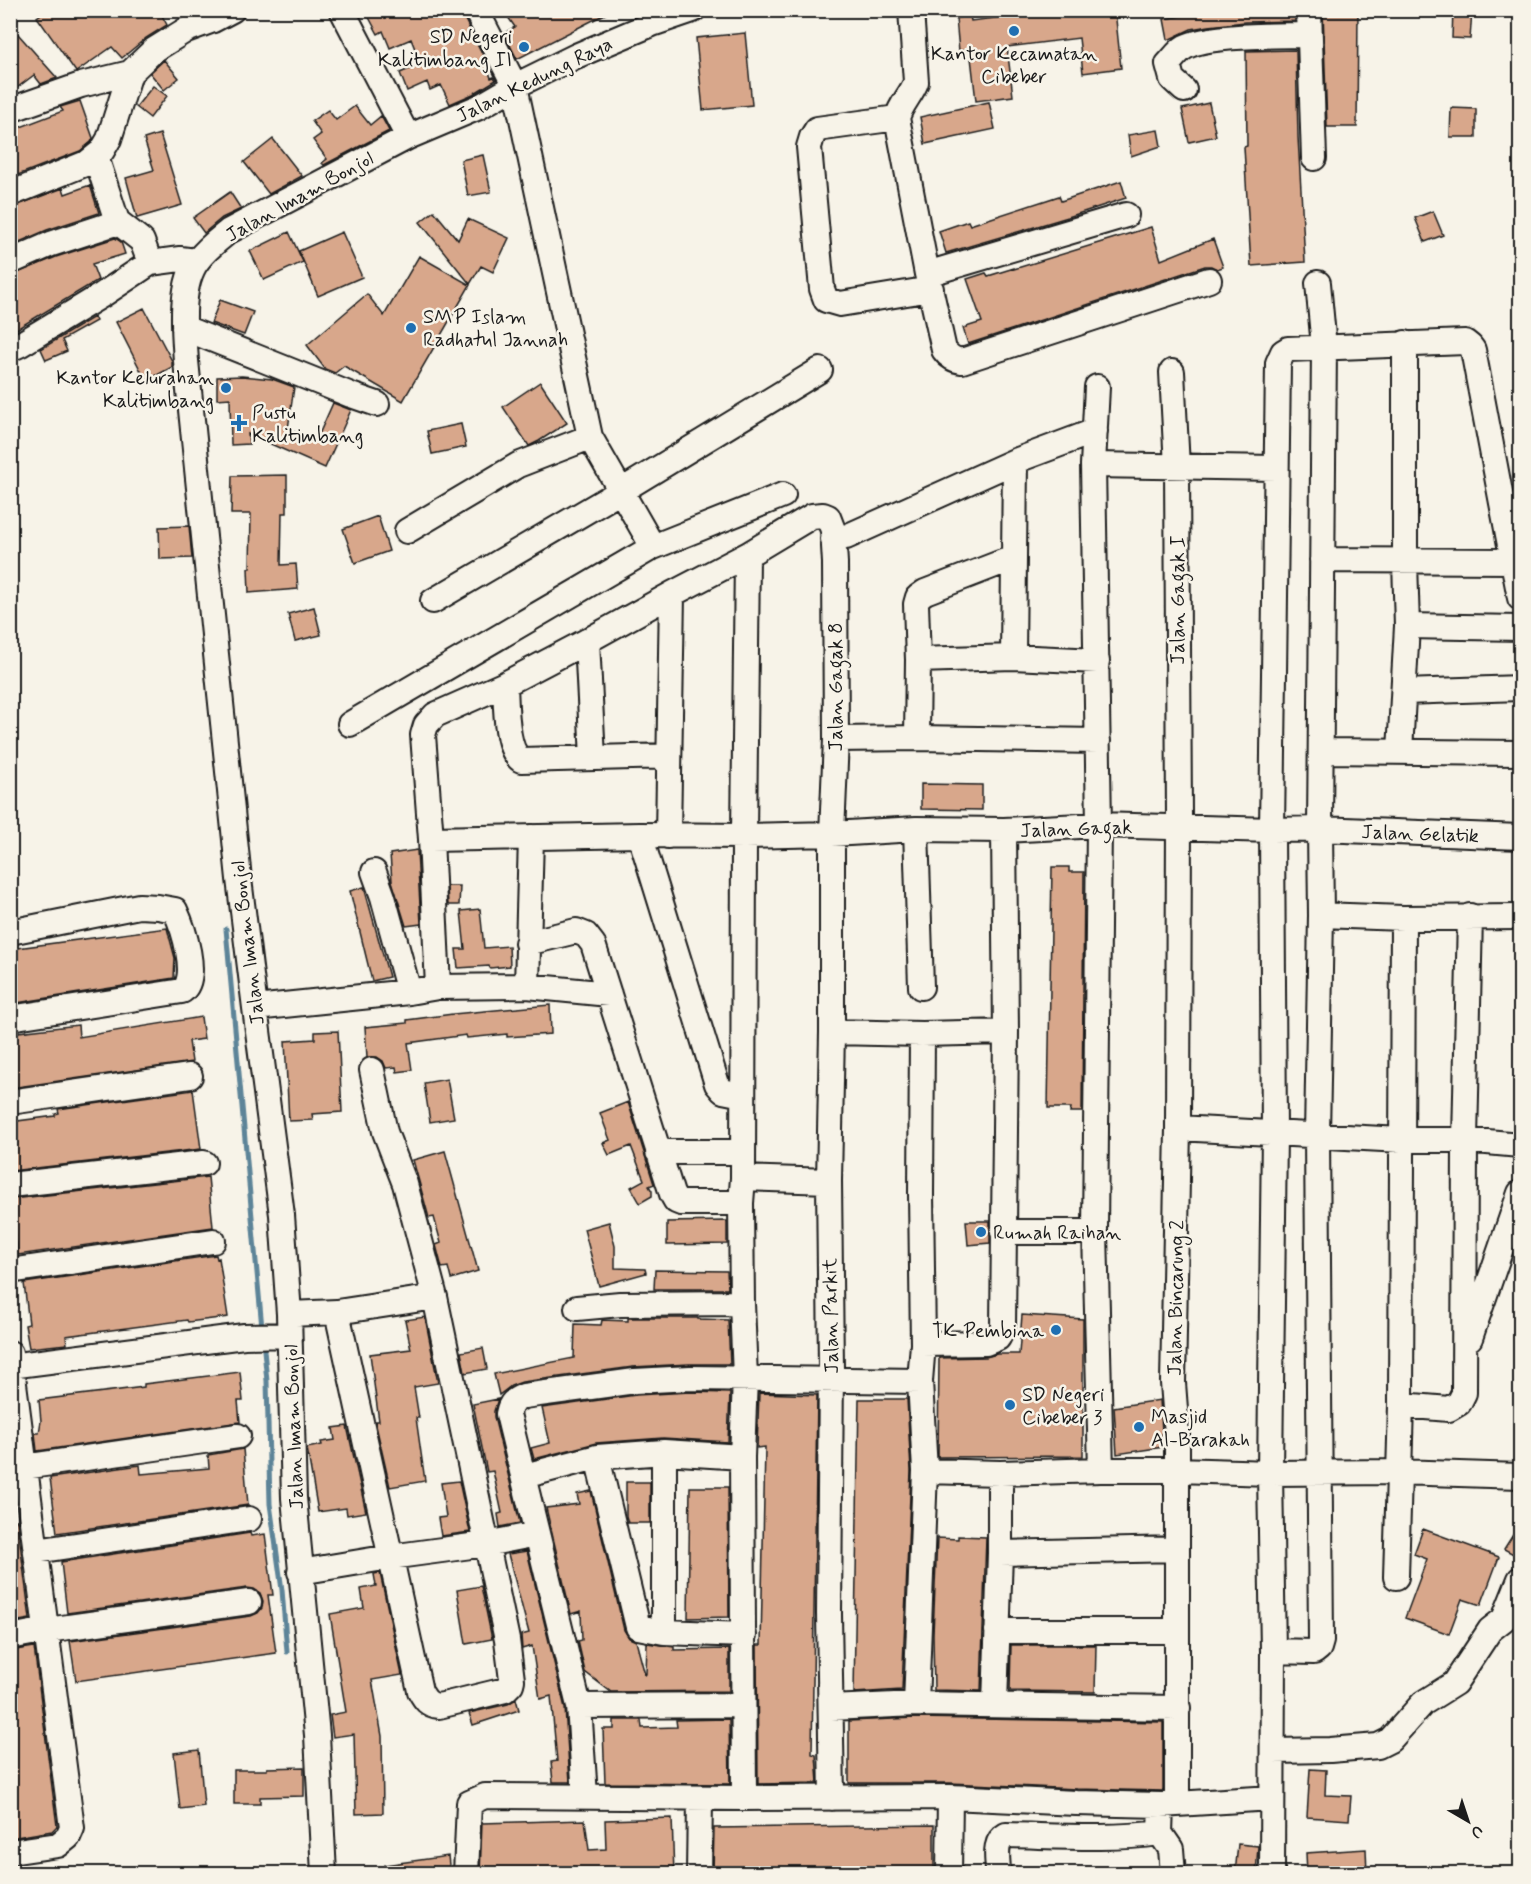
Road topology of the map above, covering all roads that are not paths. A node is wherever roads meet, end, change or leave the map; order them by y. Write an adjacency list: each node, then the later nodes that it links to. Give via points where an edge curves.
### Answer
1 (231, 10): 9 (street, via 186,30 154,50)
2 (342, 10): 14 (street)
3 (476, 10): 10 (street)
4 (693, 10): 7 (street, Jalan Kedung Raya)
5 (911, 10): 13 (street, via 916,82)
6 (1309, 10): 8 (street)
7 (649, 17): 10 (street, Jalan Kedung Raya)
8 (1309, 35): 11 (street, via 1217,39 1182,48 1168,64 1172,79); 16 (street)
9 (130, 73): 12 (street); 15 (street, via 109,139)
10 (515, 86): 14 (street, Jalan Kedung Raya, via 479,107); 35 (street)
11 (1184, 90)
12 (12, 108)
13 (897, 118): 24 (street); 24 (street, via 817,129 812,137 809,147 822,289 826,300 840,304)
14 (408, 136): 20 (street, Jalan Imam Bonjol, via 229,231)
15 (96, 157): 17 (street); 19 (street)
16 (1314, 158)
17 (10, 194)
18 (1126, 215): 24 (street)
19 (118, 222): 21 (street); 22 (street, via 142,241)
20 (188, 260): 22 (street); 26 (street, Jalan Imam Bonjol)
21 (10, 262)
22 (152, 263): 29 (street)
23 (1209, 280): 24 (street, via 962,361 954,360 945,350)
24 (929, 282)
25 (1318, 283): 28 (street)
26 (184, 328): 33 (street); 96 (street, Jalan Imam Bonjol)
27 (1405, 343): 28 (street); 48 (street, via 1465,342 1473,350); 49 (street)
28 (1324, 347): 39 (street, via 1288,349 1279,357); 47 (street)
29 (10, 349)
30 (820, 370): 40 (street)
31 (1172, 372): 38 (street, Jalan Gagak I)
32 (1097, 387): 34 (street)
33 (377, 404)
34 (1095, 431): 36 (street); 37 (street)
35 (590, 437): 40 (street); 42 (street, via 518,465)
36 (1015, 461): 43 (street); 46 (street)
37 (1093, 465): 38 (street); 58 (street)
38 (1177, 467): 39 (street); 72 (street, Jalan Gagak I)
39 (1276, 468): 76 (street)
40 (621, 491): 44 (street); 52 (street)
41 (783, 495): 44 (street)
42 (407, 531)
43 (833, 540): 45 (street, via 828,518 817,515); 64 (street, Jalan Gagak 8)
44 (653, 546): 62 (street)
45 (747, 555): 50 (street); 80 (street)
46 (1013, 558): 56 (street); 57 (street, via 918,597)
47 (1322, 560): 49 (street); 66 (street)
48 (1514, 561): 49 (street); 51 (street)
49 (1405, 562): 53 (street)
50 (672, 594): 55 (street); 69 (street)
51 (1521, 598)
52 (433, 601)
53 (1407, 626): 54 (street); 61 (street)
54 (1521, 628)
55 (587, 641): 59 (street); 70 (street)
56 (1013, 657): 57 (street); 58 (street)
57 (918, 660): 63 (street)
58 (1097, 661): 65 (street)
59 (505, 684): 70 (street, via 510,745 516,757); 83 (street, via 435,715 426,725 423,735)
60 (1521, 688): 61 (street)
61 (1404, 692): 67 (street)
62 (350, 724)
63 (917, 738): 64 (street); 65 (street)
64 (836, 739): 77 (street, Jalan Gagak 8)
65 (1098, 741): 71 (street)
66 (1321, 751): 67 (street); 74 (street)
67 (1400, 751): 68 (street)
68 (1521, 753)
69 (669, 756): 70 (street); 79 (street)
70 (593, 758)
71 (1099, 825): 72 (street, Jalan Gagak); 75 (street, Jalan Gagak); 120 (street)
72 (1179, 827): 76 (street, Jalan Gagak); 105 (street, Jalan Bincarung 2)
73 (916, 829): 75 (street, Jalan Gagak); 77 (street, Jalan Gagak); 93 (street)
74 (1320, 829): 76 (street, Jalan Gagak); 82 (street, Jalan Gelatik); 85 (street)
75 (1004, 830): 99 (street)
76 (1272, 830): 106 (street)
77 (832, 834): 80 (street, Jalan Gagak); 98 (street, Jalan Parkit)
78 (640, 835): 79 (street, Jalan Gagak); 81 (street, Jalan Gagak); 103 (street, via 717,1084 723,1091)
79 (668, 836): 80 (street, Jalan Gagak)
80 (744, 836): 103 (street)
81 (531, 837): 83 (street, Jalan Gagak); 90 (street)
82 (1521, 837)
83 (431, 839): 92 (street)
84 (374, 872): 94 (street)
85 (1321, 915): 88 (street); 107 (street)
86 (1470, 916): 87 (street); 88 (street); 109 (street)
87 (1521, 917)
88 (1402, 918): 108 (street)
89 (10, 932): 97 (street, via 139,906 176,910 190,979 182,991)
90 (527, 943): 91 (street); 95 (street, via 576,931 586,935 593,944)
91 (526, 986): 92 (street); 95 (street)
92 (438, 987): 94 (street)
93 (921, 987)
94 (409, 992): 96 (street)
95 (609, 994): 111 (street)
96 (255, 1008): 127 (street, Jalan Imam Bonjol, via 282,1215)
97 (10, 1018)
98 (832, 1032): 100 (street); 115 (street, Jalan Parkit)
99 (1006, 1032): 100 (street); 119 (street)
100 (922, 1034): 128 (street)
101 (372, 1070): 123 (street, via 385,1132 405,1184)
102 (190, 1076): 104 (street)
103 (743, 1095): 112 (street)
104 (10, 1102)
105 (1178, 1128): 106 (street); 141 (street, Jalan Bincarung 2, via 1173,1383)
106 (1274, 1133): 107 (street); 145 (street)
107 (1317, 1135): 108 (street); 146 (street)
108 (1401, 1140): 109 (street); 134 (street)
109 (1465, 1140): 110 (street); 129 (street)
110 (1521, 1145)
111 (658, 1152): 112 (street); 118 (street, via 676,1201)
112 (743, 1152): 114 (street)
113 (204, 1163): 116 (street)
114 (743, 1178): 115 (street); 118 (street)
115 (829, 1181): 132 (street, Jalan Parkit)
116 (10, 1185)
117 (1521, 1193): 129 (street)
118 (741, 1203): 124 (street)
119 (1003, 1232): 120 (street); 128 (street, via 1001,1334 986,1342)
120 (1095, 1232): 140 (street)
121 (213, 1240): 122 (street)
122 (10, 1271)
123 (435, 1297): 126 (street); 151 (street)
124 (742, 1303): 125 (street); 131 (street)
125 (576, 1308)
126 (337, 1312): 127 (street); 155 (street)
127 (283, 1328): 130 (street, via 244,1336); 156 (street, Jalan Imam Bonjol)
128 (923, 1344): 133 (street)
129 (1463, 1359): 134 (street, via 1464,1393 1459,1403 1449,1409)
130 (11, 1361): 139 (street)
131 (745, 1378): 132 (street); 138 (street); 147 (street, via 635,1381 516,1399 508,1414)
132 (831, 1380): 133 (street); 171 (street, Jalan Parkit)
133 (920, 1381): 142 (street)
134 (1401, 1405): 143 (street)
135 (238, 1436): 139 (street)
136 (663, 1452): 137 (street); 138 (street); 163 (street)
137 (597, 1457): 147 (street); 163 (street, via 637,1626)
138 (742, 1457): 164 (street)
139 (18, 1468): 153 (street)
140 (1101, 1470): 141 (street); 144 (street)
141 (1177, 1470): 145 (street); 152 (street, Jalan Bincarung 2)
142 (925, 1471): 144 (street); 167 (street)
143 (1398, 1472): 146 (street); 148 (street); 157 (street)
144 (1000, 1473): 154 (street)
145 (1270, 1473): 146 (street); 166 (street)
146 (1320, 1473): 166 (street, via 1321,1641 1314,1652)
147 (524, 1476): 150 (street)
148 (1521, 1476)
149 (249, 1519): 153 (street)
150 (537, 1534): 151 (street); 170 (street)
151 (486, 1544): 155 (street); 155 (street, via 507,1640 511,1684 505,1690 439,1706 430,1705 420,1691)
152 (1177, 1549): 154 (street); 162 (street, Jalan Bincarung 2)
153 (36, 1551): 160 (street)
154 (1000, 1553): 161 (street)
155 (390, 1557): 156 (street)
156 (300, 1572): 186 (street, Jalan Imam Bonjol, via 317,1735)
157 (1396, 1576)
158 (1521, 1579): 173 (street, via 1504,1618 1490,1630 1455,1683 1423,1703 1390,1740 1378,1746)
159 (249, 1602): 160 (street)
160 (47, 1630): 165 (street); 184 (street, via 72,1828 69,1837 58,1845)
161 (997, 1631): 162 (street); 168 (street)
162 (1176, 1631): 172 (street, Jalan Bincarung 2)
163 (664, 1632): 164 (street)
164 (744, 1635): 169 (street)
165 (10, 1637)
166 (1273, 1651): 173 (street)
167 (916, 1704): 168 (street); 171 (street)
168 (995, 1704): 172 (street)
169 (743, 1705): 170 (street); 177 (street)
170 (579, 1706): 174 (street)
171 (831, 1708): 178 (street, Jalan Parkit)
172 (1178, 1708): 181 (street, Jalan Bincarung 2)
173 (1273, 1750): 179 (street)
174 (585, 1796): 176 (street); 187 (street, via 485,1796 469,1803)
175 (950, 1797): 178 (street); 180 (street); 189 (street)
176 (700, 1798): 177 (street); 188 (street)
177 (744, 1798): 178 (street)
178 (832, 1798)
179 (1272, 1798): 181 (street); 191 (street)
180 (1076, 1803): 181 (street); 183 (street)
181 (1169, 1804): 182 (street, Jalan Bincarung 2)
182 (1160, 1833): 183 (street); 190 (street, via 1171,1849)
183 (1075, 1836): 185 (street, via 1006,1835 998,1843)
184 (10, 1852)
185 (998, 1872)
186 (324, 1874)
187 (466, 1874)
188 (699, 1874)
189 (949, 1874)
190 (1173, 1874)
191 (1272, 1874)

